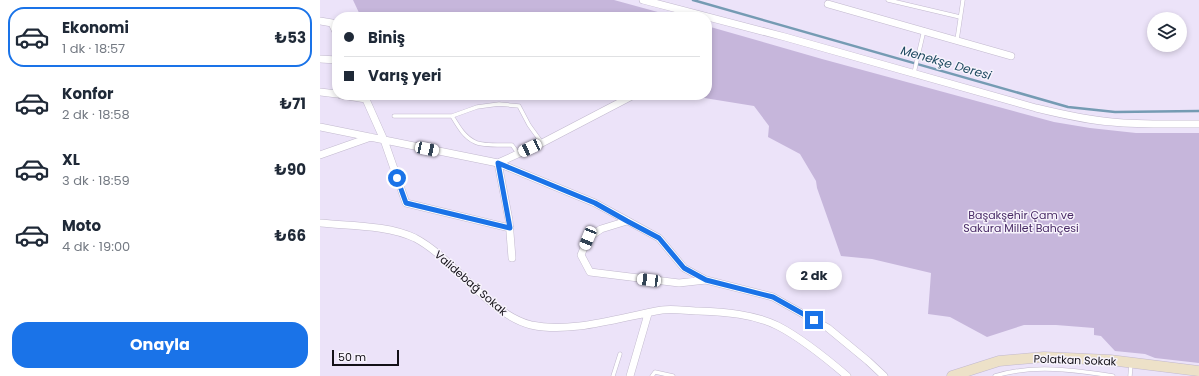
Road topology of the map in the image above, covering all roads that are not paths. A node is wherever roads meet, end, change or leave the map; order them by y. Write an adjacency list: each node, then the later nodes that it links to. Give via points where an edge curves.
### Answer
1 (643, 0): 5 (street)
2 (888, 0): 6 (lane)
3 (963, 0): 6 (lane)
4 (828, 4): 10 (street)
5 (689, 12)
6 (960, 17): 11 (lane)
7 (712, 18): 15 (street)
8 (320, 21): 9 (street)
9 (332, 23)
10 (924, 30): 11 (street); 15 (lane)
11 (957, 40): 12 (street)
12 (1011, 56)
13 (320, 58): 14 (street)
14 (332, 59)
15 (914, 74): 22 (street, via 1076,117 1141,124)
16 (320, 92): 17 (street)
17 (332, 93)
18 (366, 100): 25 (street)
19 (624, 100): 26 (street)
20 (394, 116): 21 (lane)
21 (452, 116): 26 (lane, via 478,107 499,104 519,106); 27 (lane, via 460,130 475,142 512,145)
22 (1199, 124)
23 (320, 127): 24 (street)
24 (371, 137): 25 (street); 28 (street)
25 (384, 140): 29 (street); 32 (street, via 406,203)
26 (542, 143): 27 (street)
27 (519, 154): 29 (street)
28 (320, 155)
29 (498, 163): 30 (street, via 595,203); 32 (street)
30 (627, 221): 34 (street, via 659,238 684,268); 34 (street, via 601,229 588,238 581,255 590,272 679,283)
31 (320, 224): 35 (street, Validebağ Sokak, via 379,228 401,232 415,238 435,251 491,303 512,318 529,324 548,328 589,325)
32 (510, 228): 33 (street)
33 (512, 258)
34 (706, 280): 45 (street, via 773,297 828,328)
35 (648, 314): 41 (street); 44 (street, Validebağ Sokak, via 664,310 710,311 752,317 777,326)
36 (620, 354): 40 (lane)
37 (1132, 363): 38 (street, Polatkan Sokak); 46 (street, Polatkan Sokak, via 1044,357 1000,361); 49 (lane)
38 (1199, 371)
39 (665, 375): 42 (lane, via 654,372); 43 (lane)
40 (613, 376)
41 (630, 376)
42 (652, 376)
43 (673, 376)
44 (847, 376)
45 (884, 376)
46 (952, 376)
47 (995, 376): 48 (lane, via 1029,370 1072,370)
48 (1113, 376)
49 (1130, 376)

